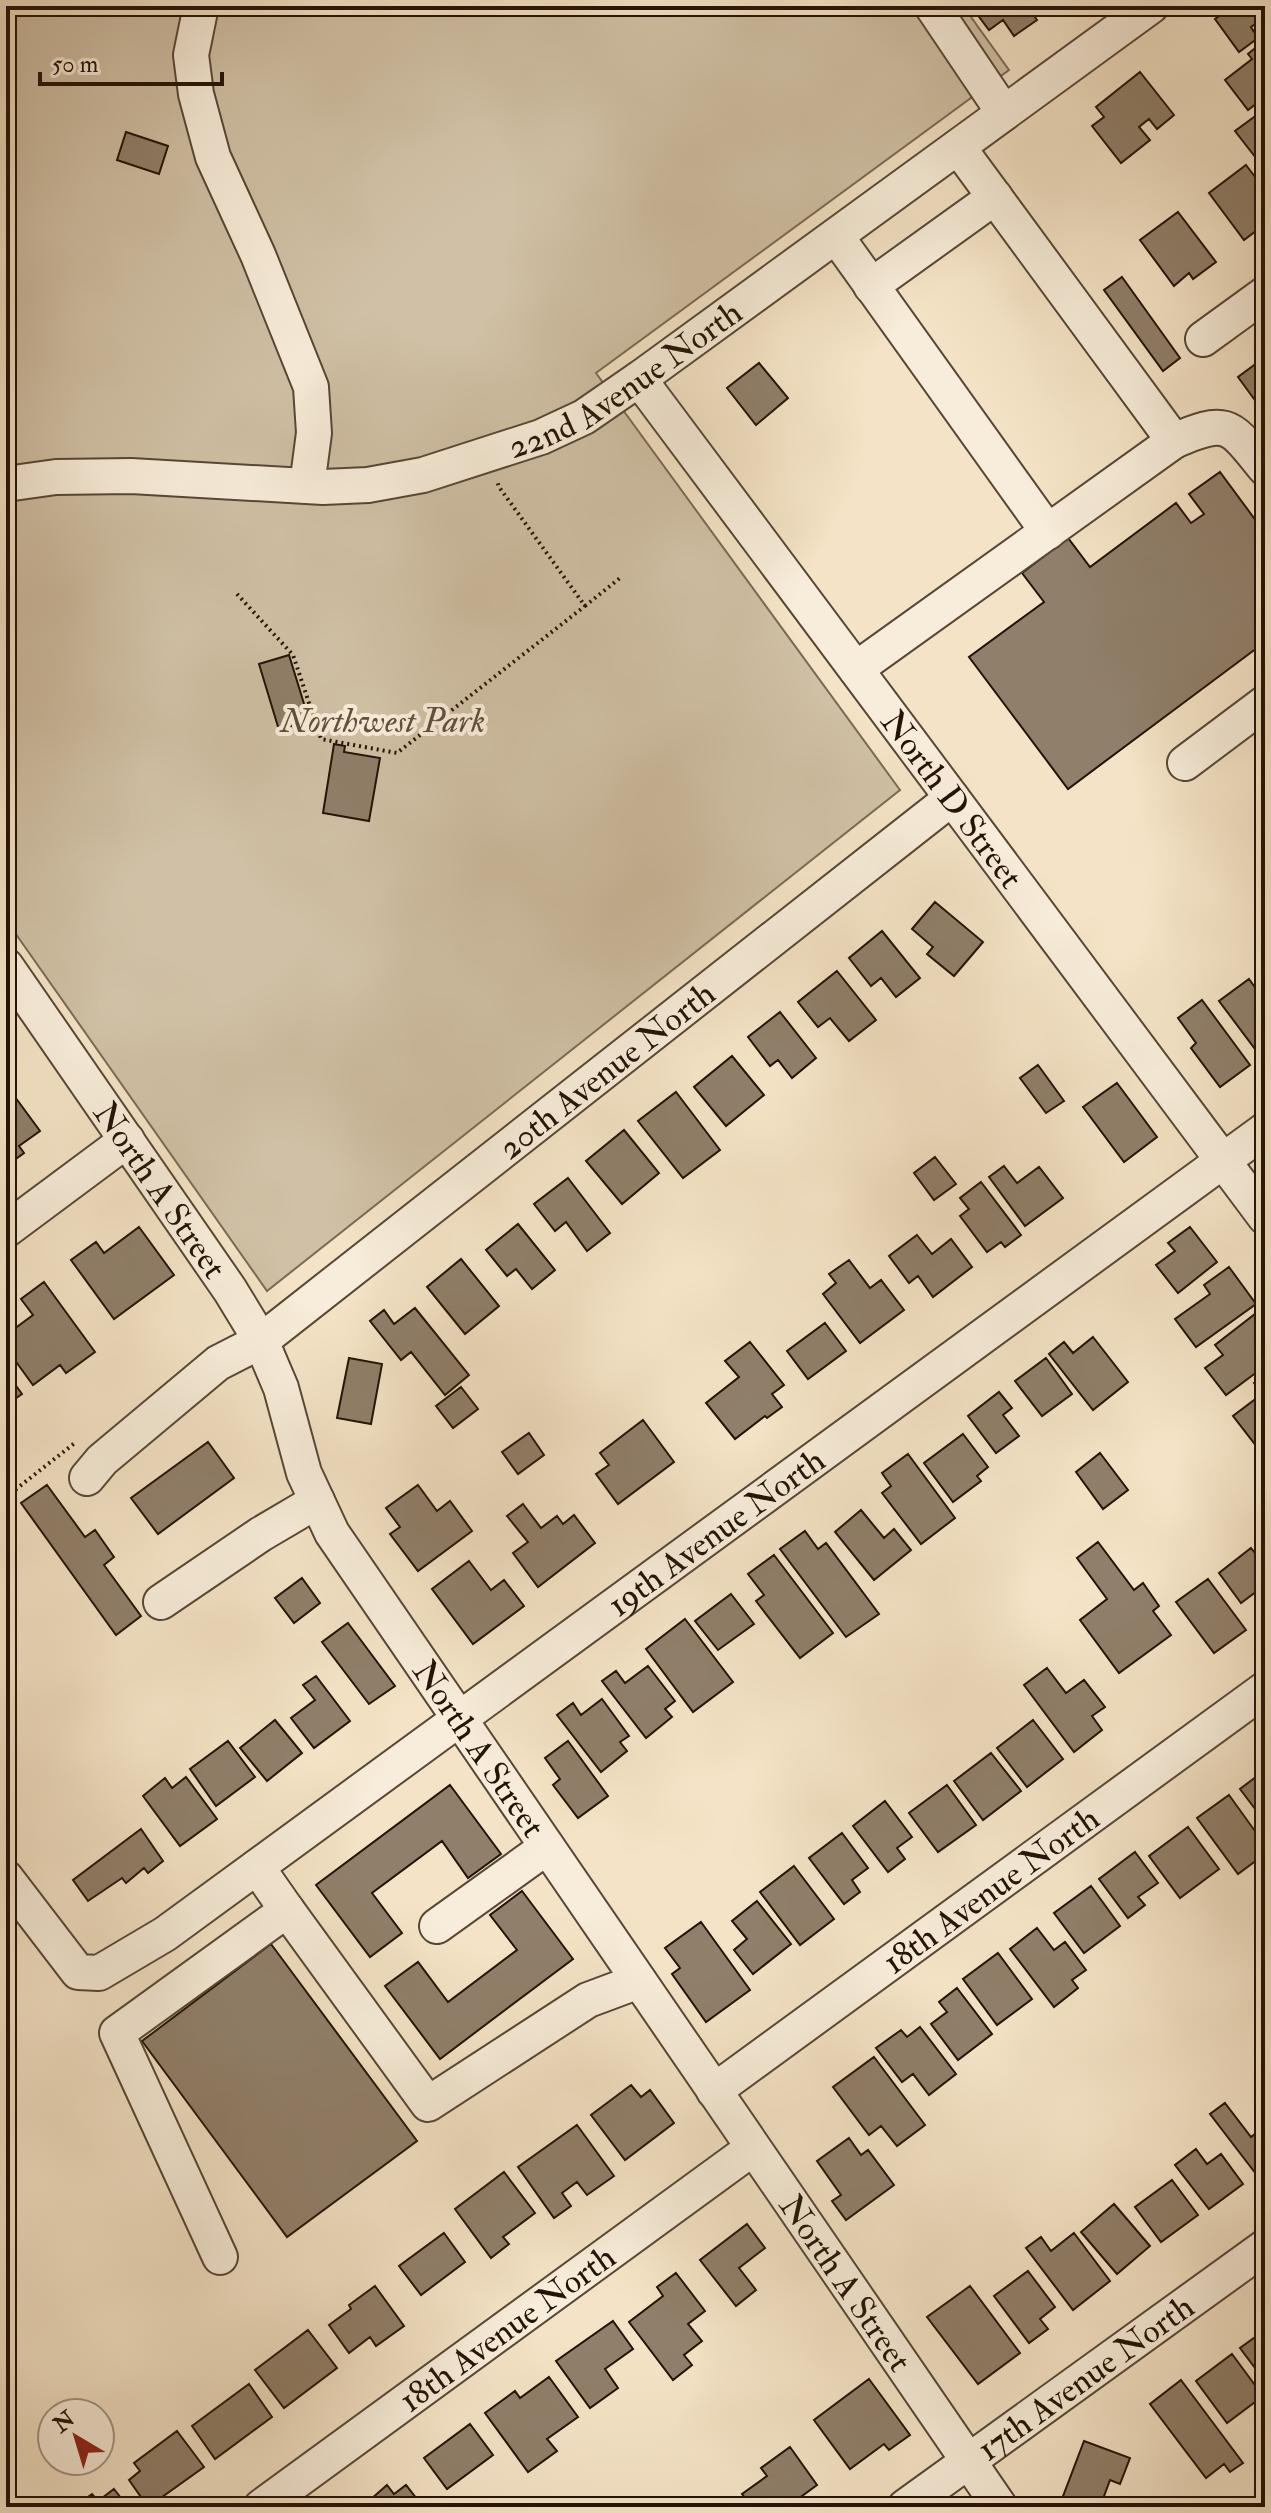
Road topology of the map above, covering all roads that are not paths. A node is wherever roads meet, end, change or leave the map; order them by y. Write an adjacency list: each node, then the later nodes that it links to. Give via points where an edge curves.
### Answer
1 (201, 6): 15 (street, via 191,55 213,157 311,387 314,433)
2 (932, 6): 4 (street)
3 (1151, 6): 4 (street, 22nd Avenue North)
4 (1004, 113): 5 (street, 22nd Avenue North)
5 (958, 147): 6 (street); 7 (street, 22nd Avenue North)
6 (995, 197): 8 (street); 12 (street)
7 (836, 236): 8 (street); 11 (street, 22nd Avenue North)
8 (871, 286): 16 (street)
9 (1265, 294): 10 (street)
10 (1203, 339)
11 (639, 379): 15 (street, 22nd Avenue North, via 584,417 462,463 368,485); 17 (street, North D Street)
12 (1174, 441): 13 (street, via 1205,427 1226,427); 16 (street)
13 (1265, 468)
14 (8, 480): 15 (street, 22nd Avenue North, via 131,476)
15 (307, 486)
16 (1048, 532): 17 (street)
17 (856, 669): 20 (street, North D Street)
18 (1265, 703): 19 (street)
19 (1185, 763)
20 (952, 798): 24 (street, North D Street); 27 (street, 20th Avenue North)
21 (6, 966): 23 (street, North A Street)
22 (1265, 1130): 24 (street, 19th Avenue North)
23 (127, 1140): 26 (street); 27 (street, North A Street)
24 (1223, 1161): 25 (street, North D Street); 32 (street, 19th Avenue North)
25 (1265, 1217)
26 (6, 1230)
27 (261, 1341): 28 (street, 20th Avenue North, via 218,1363); 29 (street, North A Street)
28 (87, 1478)
29 (317, 1501): 30 (street); 32 (street, North A Street, via 332,1533)
30 (161, 1602)
31 (1265, 1689): 39 (street, 18th Avenue North)
32 (460, 1719): 33 (street, North A Street); 34 (street, 19th Avenue North)
33 (547, 1847): 37 (street); 38 (street, North A Street)
34 (257, 1867): 35 (street, 19th Avenue North, via 165,1934 99,1973 78,1972); 36 (street)
35 (6, 1878)
36 (287, 1910): 38 (street, via 428,2104 588,2000); 42 (street, via 117,2033)
37 (437, 1926)
38 (639, 1981): 39 (street, North A Street)
39 (714, 2091): 40 (street, North A Street)
40 (753, 2148): 43 (street, North A Street); 44 (street, 18th Avenue North)
41 (1265, 2247): 43 (street, 17th Avenue North)
42 (220, 2257)
43 (969, 2463): 45 (street, 17th Avenue North); 46 (street, North A Street)
44 (261, 2507)
45 (905, 2507)
46 (1000, 2507)

